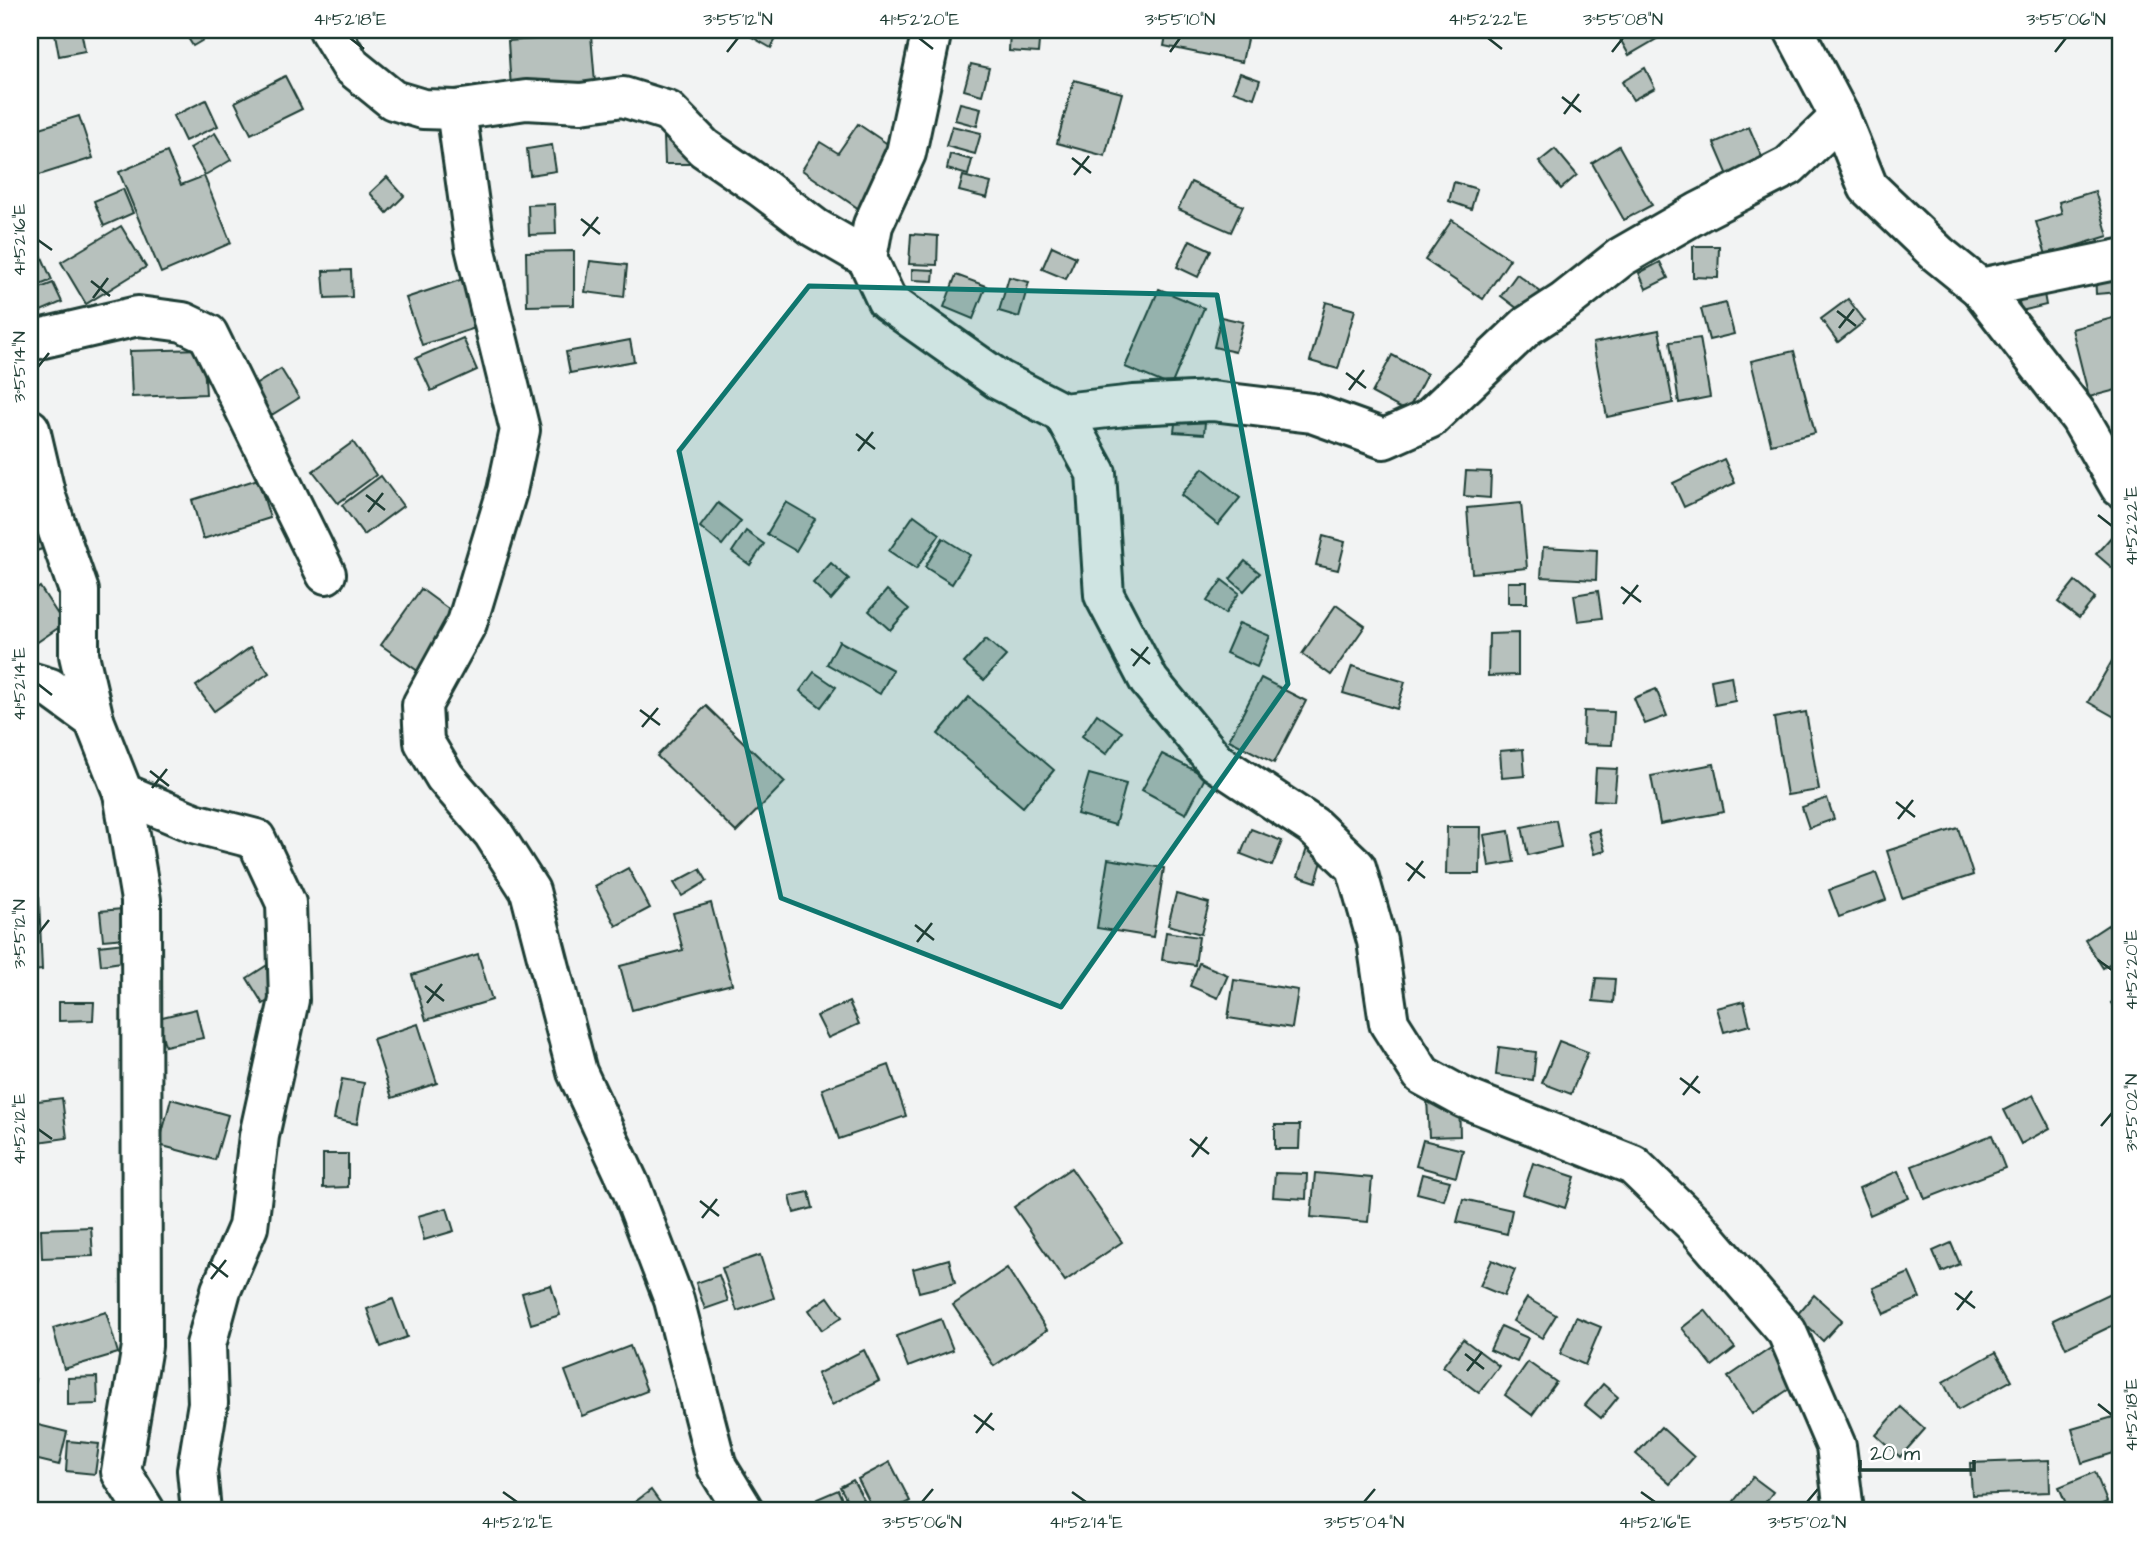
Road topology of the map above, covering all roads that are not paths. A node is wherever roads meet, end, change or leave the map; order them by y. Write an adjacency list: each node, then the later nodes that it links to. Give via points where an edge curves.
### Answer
1 (329, 30): 4 (street, via 351,66 393,100 423,109)
2 (932, 30): 6 (street, via 906,153 873,225)
3 (1794, 30): 5 (street)
4 (456, 110): 6 (street, via 526,100 581,103 623,97 668,111 704,148 815,228); 19 (street, via 475,247 520,430 507,491 467,623 422,705 424,742 530,891 577,1072 632,1190 674,1300 717,1466)
5 (1840, 117): 8 (street, via 1868,187); 10 (street, via 1789,166 1621,257 1527,326 1429,419 1384,439 1312,413 1212,401)
6 (867, 258): 10 (street, via 887,301 999,380)
7 (2120, 258): 8 (street)
8 (1980, 288): 12 (street, via 2080,418)
9 (30, 341): 13 (street, via 138,316 183,322 208,334)
10 (1063, 413): 20 (street, via 1096,473 1104,595 1149,681 1216,762 1312,826 1356,867 1377,941 1389,1023 1422,1075 1464,1098 1633,1165 1694,1224 1787,1332 1836,1446)
11 (30, 429): 15 (street, via 79,591 79,656)
12 (2120, 487)
13 (326, 574)
14 (30, 682): 15 (street, via 50,688)
15 (94, 720): 16 (street)
16 (123, 793): 17 (street, via 141,900 142,1346 121,1472); 18 (street, via 194,823 256,839 286,903 289,1000 259,1136 248,1227 221,1290 206,1345 208,1403 197,1471)
17 (145, 1511)
18 (201, 1511)
19 (744, 1511)
20 (1844, 1511)

